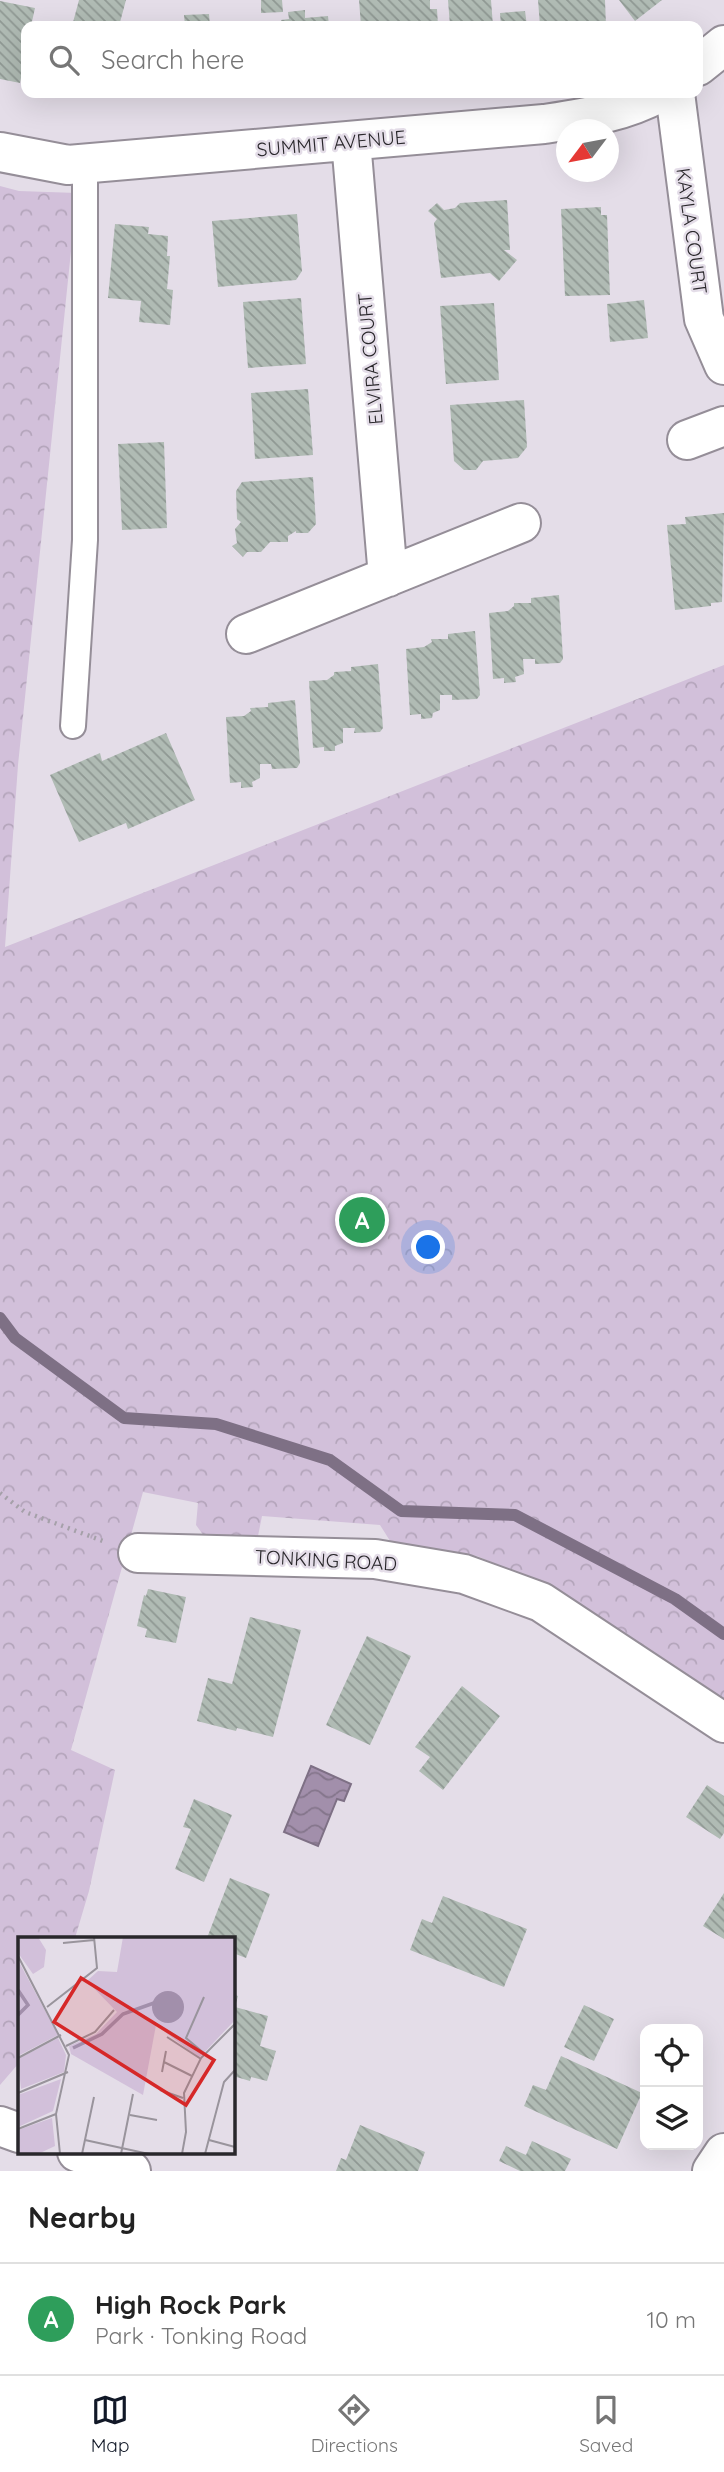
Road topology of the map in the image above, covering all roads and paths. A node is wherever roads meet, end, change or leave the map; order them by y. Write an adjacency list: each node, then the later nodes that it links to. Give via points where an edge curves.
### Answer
1 (724, 45): 2 (street)
2 (703, 62)
3 (650, 98): 5 (street, SUMMIT AVENUE, via 600,116)
4 (676, 98): 8 (street, KAYLA COURT, via 704,319)
5 (351, 141): 7 (street, SUMMIT AVENUE); 12 (street, ELVIRA COURT)
6 (0, 152): 7 (street, SUMMIT AVENUE, via 68,165)
7 (85, 163): 14 (lane, via 85,540)
8 (724, 365)
9 (724, 426): 10 (street)
10 (687, 440)
11 (521, 523): 12 (street)
12 (388, 577): 13 (street)
13 (246, 634)
14 (73, 726)
15 (0, 1493): 16 (path, via 25,1512)
16 (138, 1553): 17 (street, TONKING ROAD, via 375,1559 464,1574 541,1602)
17 (724, 1723)
18 (0, 2126): 19 (street)
19 (18, 2133)
20 (724, 2153): 23 (street)
21 (83, 2154): 22 (street)
22 (131, 2171)
23 (712, 2171)

